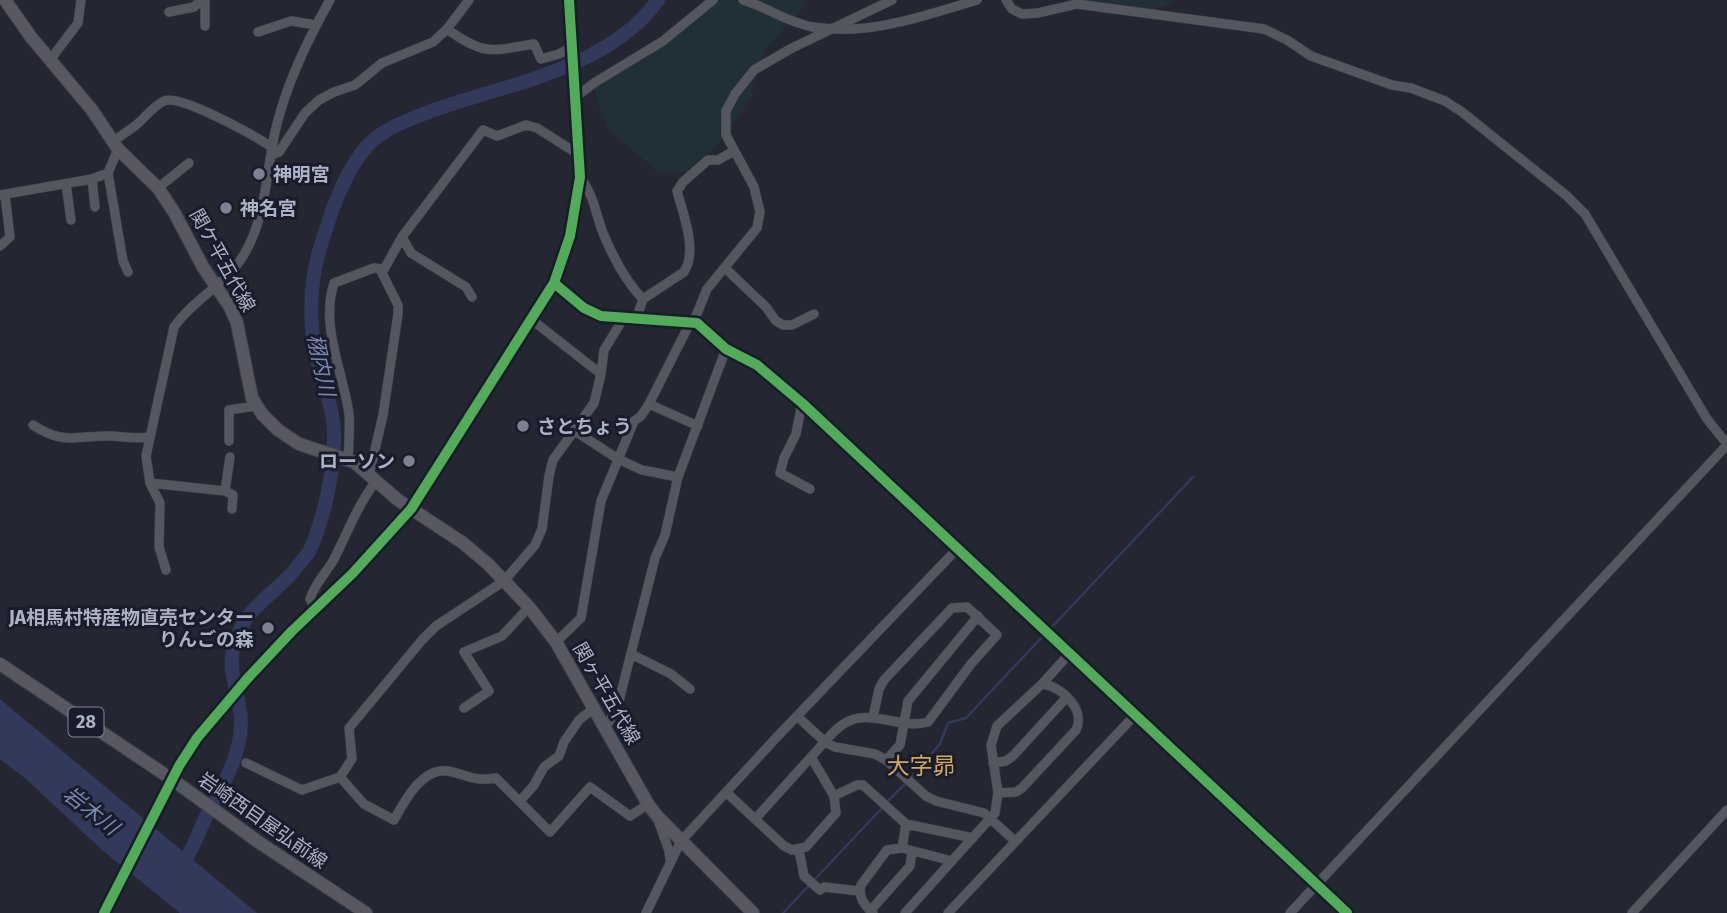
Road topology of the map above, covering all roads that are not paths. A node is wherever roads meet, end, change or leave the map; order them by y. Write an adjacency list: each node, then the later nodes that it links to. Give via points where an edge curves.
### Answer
1 (5, 0): 19 (main road, 関ケ平五代線)
2 (80, 0): 19 (street, via 78,23)
3 (203, 0): 12 (street, via 194,7); 14 (street)
4 (330, 0): 13 (street)
5 (469, 0): 16 (street)
6 (569, 0): 18 (street)
7 (713, 0): 20 (street, via 663,41)
8 (743, 0): 15 (street, via 811,27)
9 (892, 0): 15 (street)
10 (976, 0): 15 (street, via 902,23)
11 (1006, 0): 58 (street, via 1022,14 1077,4 1264,29 1311,56 1445,101 1586,214 1707,419)
12 (169, 12)
13 (316, 25): 17 (street, via 291,21); 23 (street, via 276,125)
14 (205, 26)
15 (834, 28): 22 (street, via 754,70 726,111 726,135)
16 (447, 29): 18 (street, via 476,48 534,44 541,59); 23 (street, via 433,42 382,63 355,85 319,100 279,152)
17 (258, 32)
18 (573, 50): 20 (street)
19 (50, 60): 21 (main road, 関ケ平五代線)
20 (577, 96): 24 (street)
21 (116, 145): 23 (street, via 169,99 243,130); 26 (street); 30 (main road, 関ケ平五代線)
22 (734, 151): 36 (street, via 754,187 760,212 757,228); 42 (street, via 708,160 677,191 688,236 688,266)
23 (272, 152): 40 (street, via 253,237 235,268)
24 (580, 156): 27 (street); 34 (street, via 526,125 497,136 483,130)
25 (189, 163): 30 (street)
26 (108, 173): 28 (street); 38 (street)
27 (580, 177): 39 (street, via 570,236); 42 (street, via 591,191 603,232 625,277)
28 (92, 179): 29 (street); 32 (street)
29 (66, 184): 31 (street); 33 (street)
30 (158, 188): 40 (main road, 関ケ平五代線)
31 (3, 195): 35 (street, via 10,237)
32 (95, 207)
33 (71, 220)
34 (402, 237): 37 (street); 41 (street, via 411,253 466,287)
35 (0, 246)
36 (725, 268): 43 (street, via 783,325); 47 (street, via 707,289)
37 (383, 269): 60 (street, via 334,283 331,293 335,360 349,415); 63 (street, via 398,314)
38 (128, 272)
39 (554, 283): 45 (street, via 584,308); 46 (street)
40 (217, 287): 52 (main road, 関ケ平五代線, via 237,323); 56 (street, via 186,310 174,327)
41 (472, 297)
42 (643, 299): 44 (street)
43 (814, 314)
44 (637, 317): 45 (street); 47 (street)
45 (623, 319): 49 (street, via 604,350)
46 (533, 320): 49 (street); 68 (street)
47 (691, 321): 48 (street); 51 (street)
48 (726, 349): 50 (street, via 757,366); 54 (street)
49 (601, 374): 55 (street, via 594,403)
50 (802, 403): 65 (street, via 796,434 780,473); 69 (street)
51 (649, 404): 54 (street); 61 (street, via 634,421)
52 (256, 406): 57 (street, via 229,410); 60 (main road, via 289,439)
53 (33, 425): 56 (street, via 53,437 72,440)
54 (698, 426): 62 (street)
55 (575, 431): 61 (street); 71 (street, via 553,460 542,529 535,545)
56 (150, 437): 64 (street, via 146,456)
57 (229, 440)
58 (1727, 444): 113 (street)
59 (230, 457): 66 (street)
60 (346, 458): 63 (main road)
61 (618, 459): 62 (street, via 642,470); 75 (street, via 601,501 581,618)
62 (678, 477): 77 (street)
63 (372, 478): 68 (main road); 73 (street, via 332,562 312,591 310,599)
64 (150, 483): 66 (street); 70 (street, via 160,503 159,547)
65 (810, 489)
66 (225, 491): 67 (street, via 233,495)
67 (232, 509)
68 (411, 509): 71 (main road, 関ヶ平五代線, via 473,550); 73 (street)
69 (958, 548): 76 (street); 85 (street)
70 (166, 570)
71 (504, 581): 72 (main road, 関ヶ平五代線); 94 (street, via 422,640 349,728 352,759)
72 (529, 607): 75 (main road, 関ヶ平五代線); 82 (street, via 502,636 464,652 489,691)
73 (316, 608): 95 (street, via 192,745)
74 (978, 616): 86 (street, via 960,606 947,612 884,680); 87 (street, via 908,701); 87 (street, via 997,635 928,722)
75 (556, 642): 83 (main road, 関ヶ平五代線)
76 (1070, 653): 79 (street); 84 (street)
77 (631, 654): 80 (street); 88 (street, via 617,709)
78 (0, 664): 95 (main road, 岩崎西目屋弘前線 / 28)
79 (1042, 684): 81 (street); 93 (street, via 997,726 991,745)
80 (690, 689)
81 (1066, 698): 93 (street, via 1013,756); 97 (street, via 1079,715 1076,730 1022,788)
82 (464, 708)
83 (594, 708): 88 (main road, 関ヶ平五代線); 99 (street, via 579,720 559,756 544,767)
84 (1136, 714): 108 (street); 113 (street)
85 (798, 717): 89 (street); 96 (street)
86 (873, 717): 87 (street); 89 (street, via 841,725)
87 (904, 725): 91 (street, via 900,745)
88 (605, 728): 100 (main road, 関ヶ平五代線)
89 (824, 742): 90 (street); 91 (street)
90 (811, 757): 98 (street); 103 (street)
91 (886, 760): 104 (street, via 936,801)
92 (246, 763): 94 (street, via 302,790)
93 (993, 763): 97 (street)
94 (340, 777): 99 (street, via 364,804 394,820 414,787 444,771 480,781 496,778)
95 (173, 780): 116 (street); 117 (main road, 岩崎西目屋弘前線 / 28)
96 (727, 793): 103 (street); 107 (street)
97 (998, 793): 104 (street, via 998,807)
98 (834, 796): 105 (street, via 863,785); 110 (street, via 836,813)
99 (520, 801): 100 (street, via 550,832 590,787 631,816)
100 (648, 804): 102 (main road, 関ヶ平五代線)
101 (1727, 810): 124 (street)
102 (657, 816): 107 (main road, 関ヶ平五代線); 112 (street)
103 (756, 818): 110 (street, via 784,846)
104 (991, 818): 106 (street); 108 (street)
105 (906, 824): 106 (street); 109 (street)
106 (973, 838): 111 (street)
107 (681, 841): 112 (street); 119 (main road, 関ヶ平五代線)
108 (1015, 841): 121 (street)
109 (907, 849): 111 (street); 114 (street, via 887,850); 115 (street, via 910,866)
110 (799, 850): 114 (street, via 804,876 820,890)
111 (952, 861): 120 (street)
112 (670, 862): 118 (street)
113 (1317, 884): 122 (street); 123 (street)
114 (859, 891): 115 (street)
115 (871, 912)
116 (104, 913)
117 (366, 913)
118 (646, 913)
119 (753, 913)
120 (905, 913)
121 (948, 913)
122 (1290, 913)
123 (1347, 913)
124 (1632, 913)

